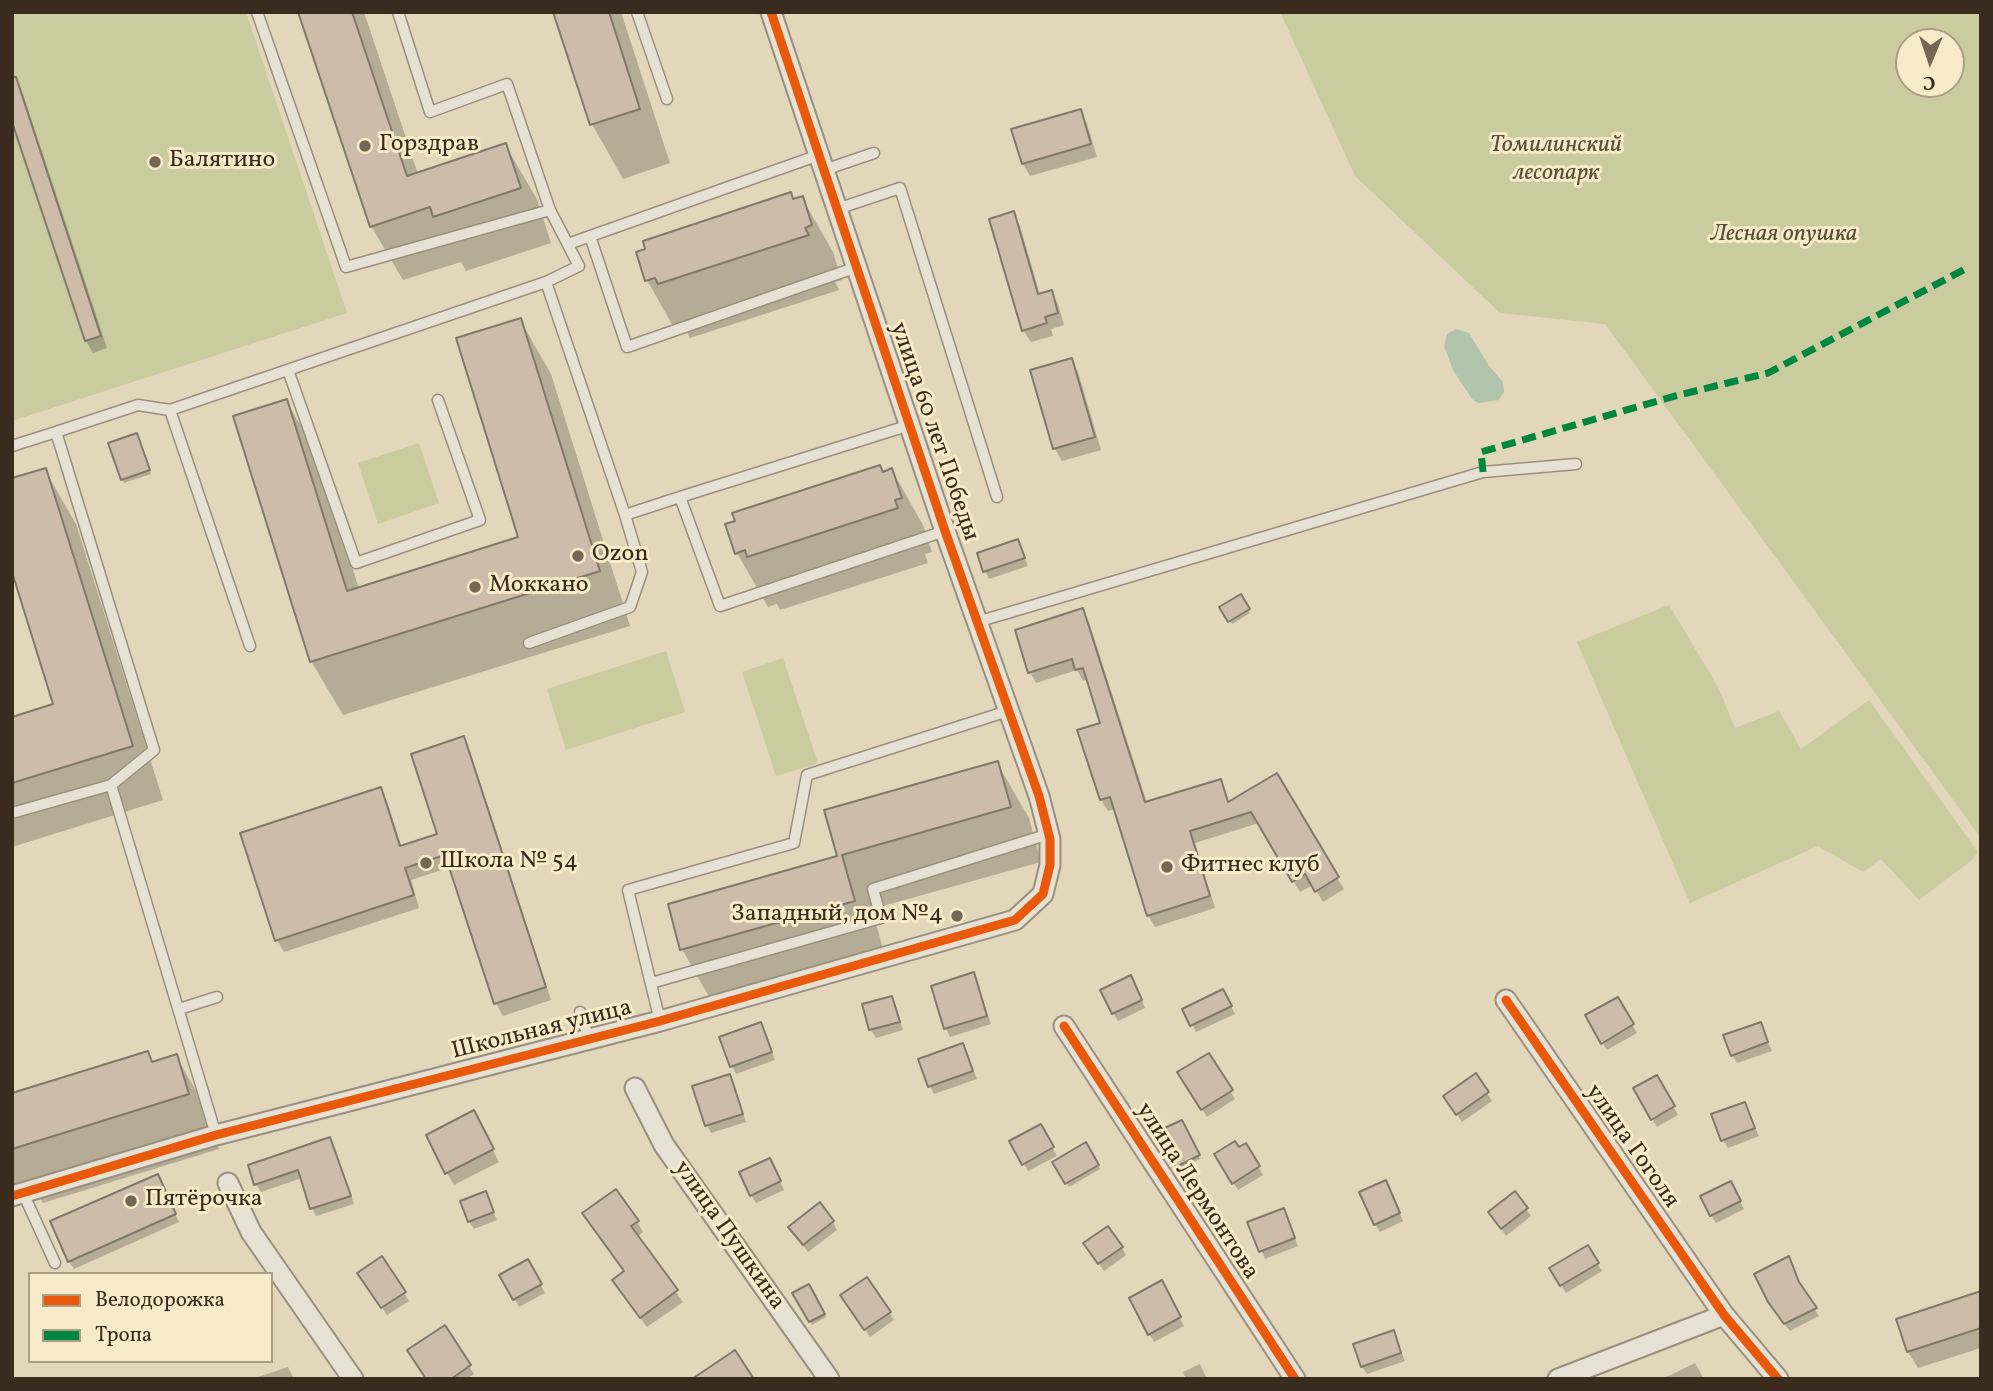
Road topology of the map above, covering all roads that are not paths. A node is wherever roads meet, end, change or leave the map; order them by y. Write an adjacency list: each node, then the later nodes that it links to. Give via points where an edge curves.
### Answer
1 (257, 12): 9 (lane, via 346,267)
2 (398, 12): 9 (lane, via 430,112 507,83)
3 (638, 12): 5 (lane)
4 (771, 12): 7 (street, улица 60 лет Победы)
5 (667, 99)
6 (874, 153): 7 (lane)
7 (822, 162): 8 (street, улица 60 лет Победы); 10 (lane)
8 (837, 209): 12 (street, улица 60 лет Победы); 22 (lane, via 900,188)
9 (550, 210): 11 (lane)
10 (590, 236): 11 (lane); 12 (lane, via 627,347)
11 (568, 244): 13 (lane, via 579,266)
12 (857, 267): 17 (street, улица 60 лет Победы)
13 (546, 282): 14 (lane); 23 (lane)
14 (288, 370): 15 (lane, via 356,563 480,520); 16 (lane)
15 (439, 400)
16 (170, 410): 18 (lane, via 138,405); 27 (lane)
17 (910, 425): 21 (lane); 24 (street, улица 60 лет Победы)
18 (56, 432): 19 (lane); 29 (lane, via 154,750)
19 (12, 446)
20 (1576, 464): 25 (lane, via 1483,472)
21 (680, 497): 23 (lane); 24 (lane, via 720,606)
22 (997, 497)
23 (625, 515): 26 (lane, via 642,572 630,607)
24 (946, 531): 25 (street, улица 60 лет Победы)
25 (978, 622): 28 (street, улица 60 лет Победы)
26 (530, 643)
27 (250, 646)
28 (1008, 711): 31 (street, улица 60 лет Победы); 33 (lane, via 807,775 794,842 628,890)
29 (111, 785): 30 (lane); 36 (lane)
30 (12, 813)
31 (1049, 834): 32 (street, улица 60 лет Победы); 33 (lane, via 873,889 881,918)
32 (1050, 865): 38 (street, Школьная улица, via 1043,894 1015,920)
33 (651, 983): 38 (lane)
34 (218, 997): 36 (lane)
35 (1506, 1000): 46 (street, улица Гоголя)
36 (178, 1009): 42 (lane)
37 (580, 1012): 40 (lane)
38 (660, 1021): 40 (street, Школьная улица)
39 (1065, 1026): 49 (street, улица Лермонтова)
40 (589, 1039): 42 (street, Школьная улица)
41 (635, 1088): 48 (street, улица Пушкина, via 664,1145)
42 (216, 1135): 44 (street, Школьная улица)
43 (228, 1183): 47 (street, via 251,1232)
44 (18, 1194): 45 (lane)
45 (55, 1263)
46 (1724, 1315): 50 (street); 51 (street, улица Гоголя)
47 (353, 1379)
48 (828, 1379)
49 (1295, 1379)
50 (1558, 1379)
51 (1778, 1379)

